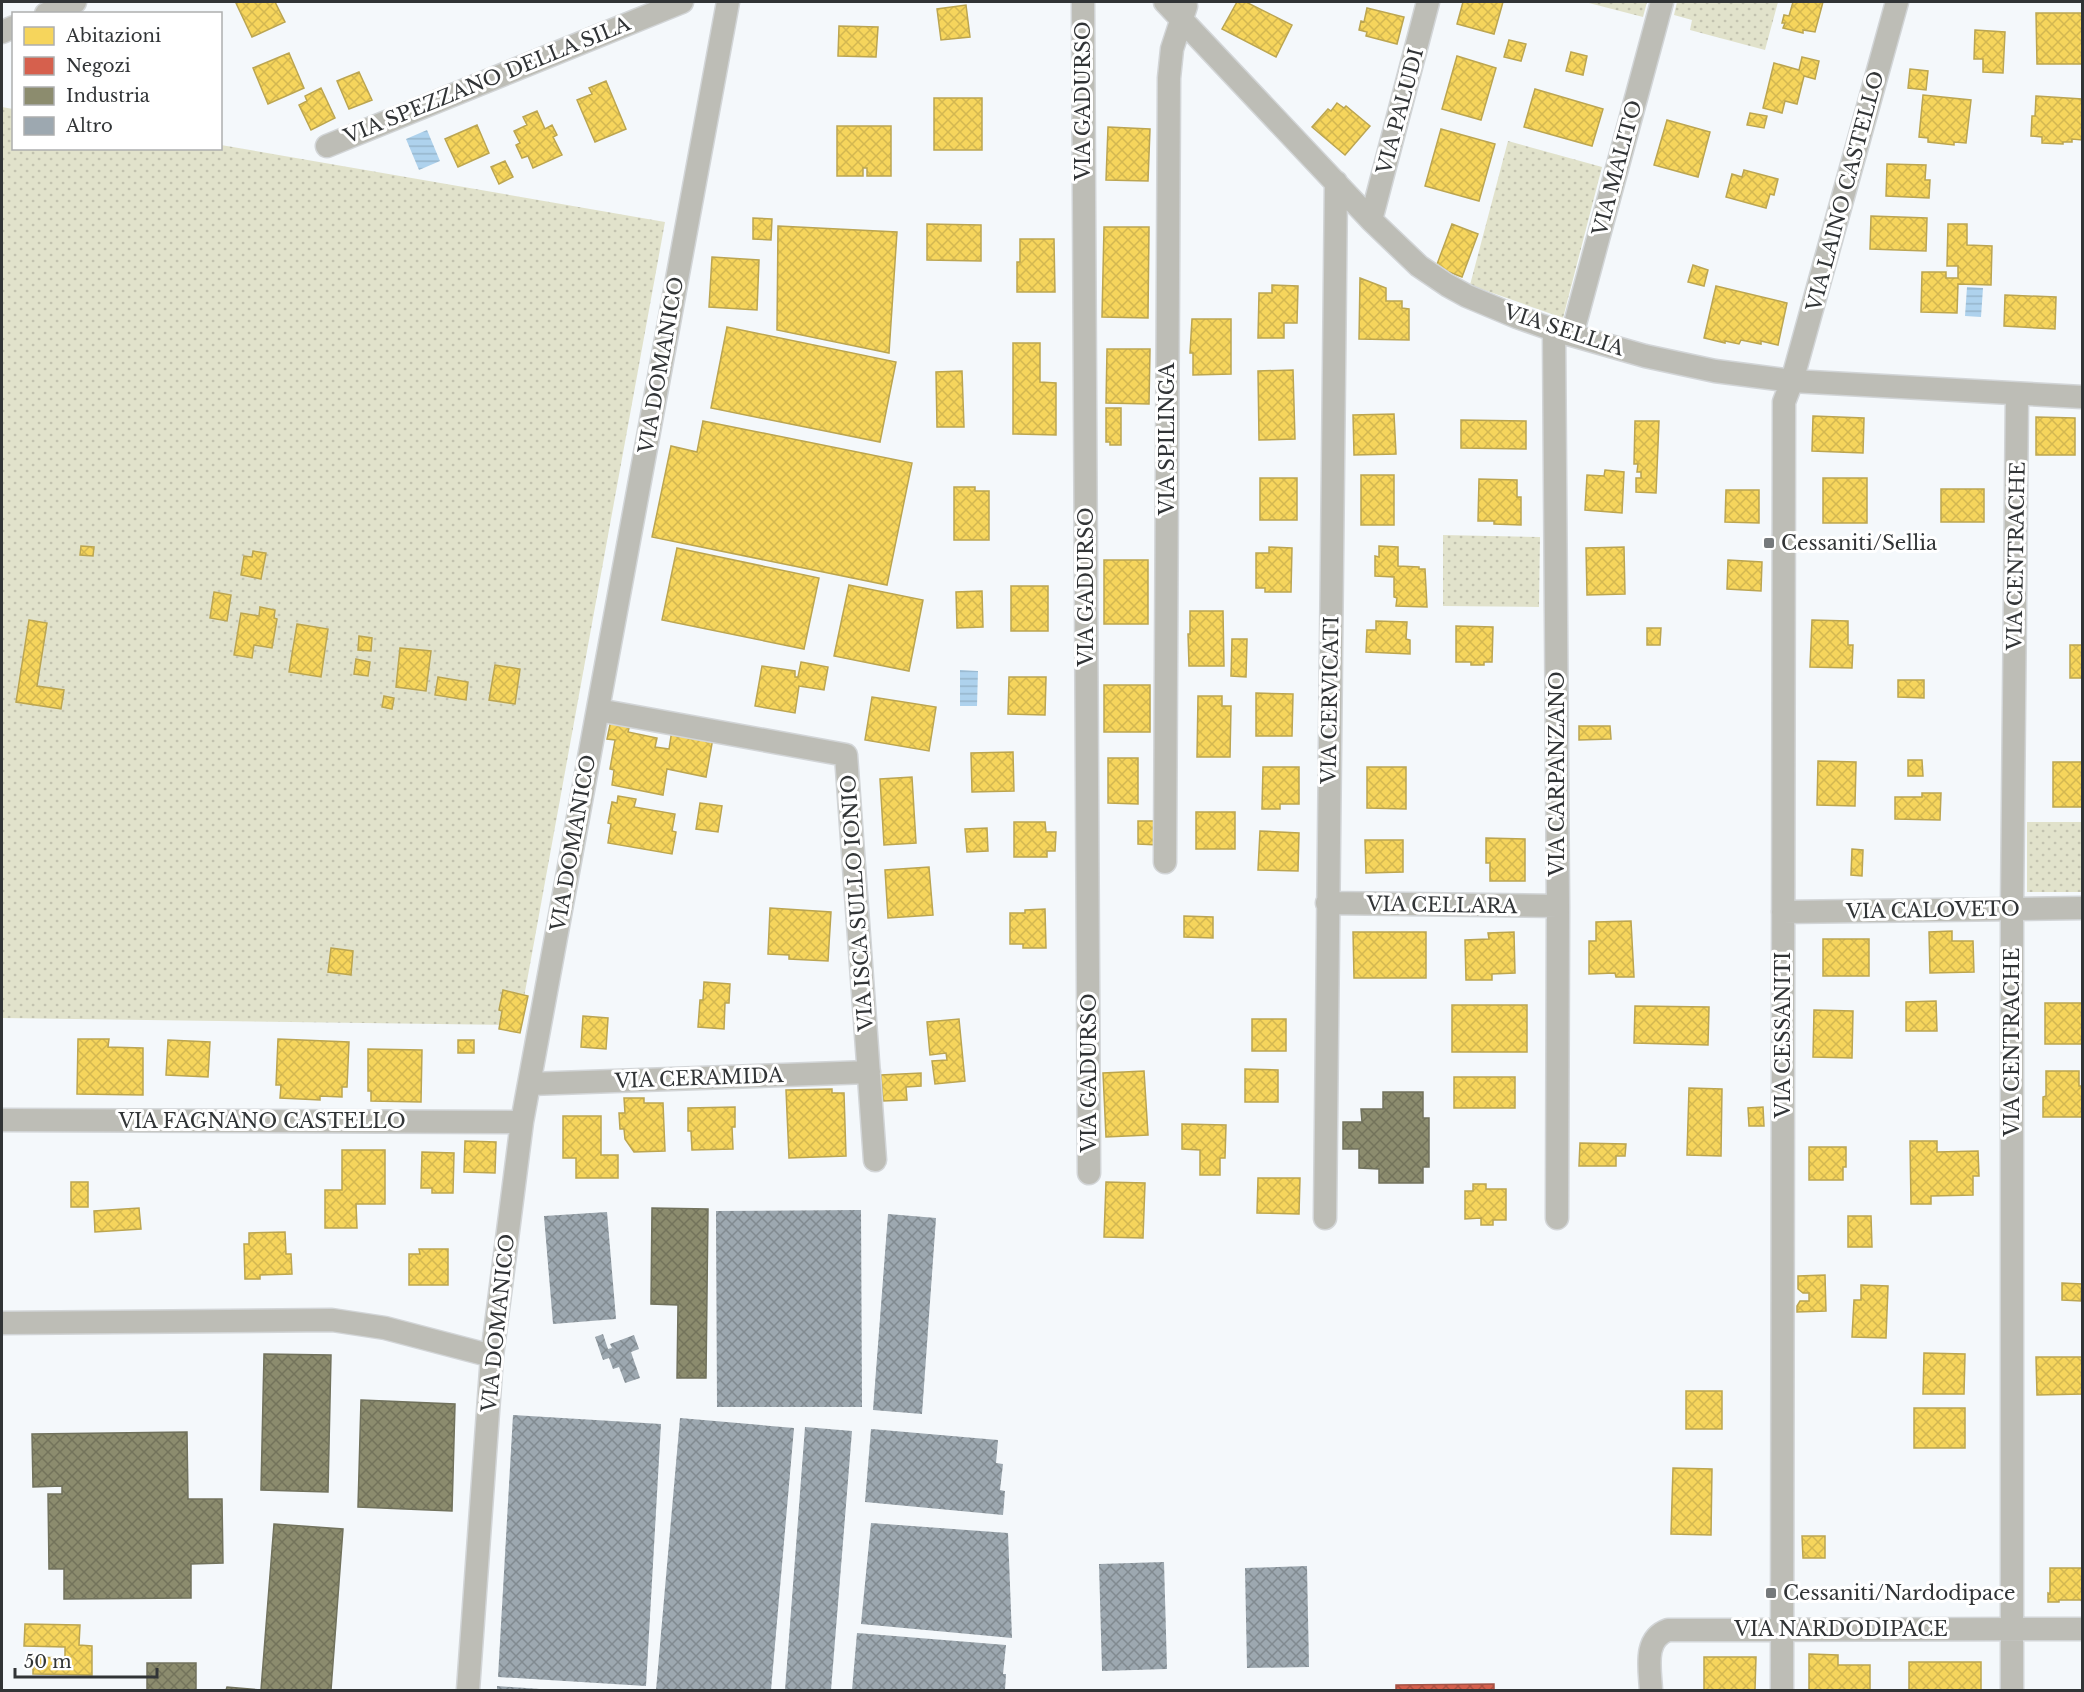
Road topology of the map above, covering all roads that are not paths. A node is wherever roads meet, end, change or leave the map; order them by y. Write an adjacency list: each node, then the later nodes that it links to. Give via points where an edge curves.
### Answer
1 (75, 2): 10 (street)
2 (682, 2): 11 (street, VIA SPEZZANO DELLA SILA)
3 (728, 2): 18 (street, VIA DOMANICO)
4 (1083, 2): 30 (street, VIA GADURSO)
5 (1166, 2): 9 (street, VIA SELLIA)
6 (1428, 2): 13 (street, VIA PALUDI)
7 (1662, 2): 14 (street, VIA MALITO)
8 (1897, 2): 15 (street, VIA LAINO CASTELLO)
9 (1184, 10): 12 (street, VIA SELLIA); 19 (street, VIA SPILINGA, via 1172,49 1169,78)
10 (51, 12)
11 (327, 146)
12 (1336, 182): 13 (street, VIA SELLIA); 20 (street, VIA CERVICATI)
13 (1371, 220): 14 (street, VIA SELLIA, via 1419,266 1447,285 1490,306)
14 (1563, 332): 15 (street, VIA SELLIA, via 1693,367); 21 (street, VIA CARPANZANO)
15 (1792, 381): 16 (street, VIA SELLIA); 24 (street, VIA CESSANITI, via 1784,402)
16 (2017, 394): 17 (street, VIA SELLIA); 23 (street, VIA CENTRACHE)
17 (2082, 397)
18 (598, 710): 25 (street, VIA ISCA SULLO IONIO, via 846,755); 26 (street, VIA DOMANICO)
19 (1165, 862)
20 (1327, 903): 21 (street, VIA CELLARA); 31 (street, VIA CERVICATI)
21 (1558, 906): 32 (street, VIA CARPANZANO)
22 (2082, 908): 23 (street, VIA CALOVETO)
23 (2012, 909): 24 (street, VIA CALOVETO); 36 (street, VIA CENTRACHE)
24 (1783, 912): 35 (street, VIA CESSANITI)
25 (869, 1072): 26 (street, VIA CERAMIDA); 29 (street, VIA ISCA SULLO IONIO)
26 (529, 1084): 28 (street, VIA DOMANICO)
27 (2, 1120): 28 (street, VIA FAGNANO CASTELLO)
28 (522, 1122): 34 (street, VIA DOMANICO)
29 (875, 1160)
30 (1089, 1173)
31 (1325, 1218)
32 (1557, 1218)
33 (2, 1323): 34 (street, via 332,1320 385,1328)
34 (492, 1356): 38 (street, VIA DOMANICO)
35 (1782, 1629): 36 (street, VIA NARDODIPACE); 39 (street, VIA NARDODIPACE, via 1663,1632 1651,1647); 40 (street, VIA CESSANITI)
36 (2013, 1629): 37 (street, VIA NARDODIPACE); 41 (street, VIA CENTRACHE)
37 (2082, 1629)
38 (468, 1690)
39 (1651, 1690)
40 (1782, 1690)
41 (2012, 1690)

